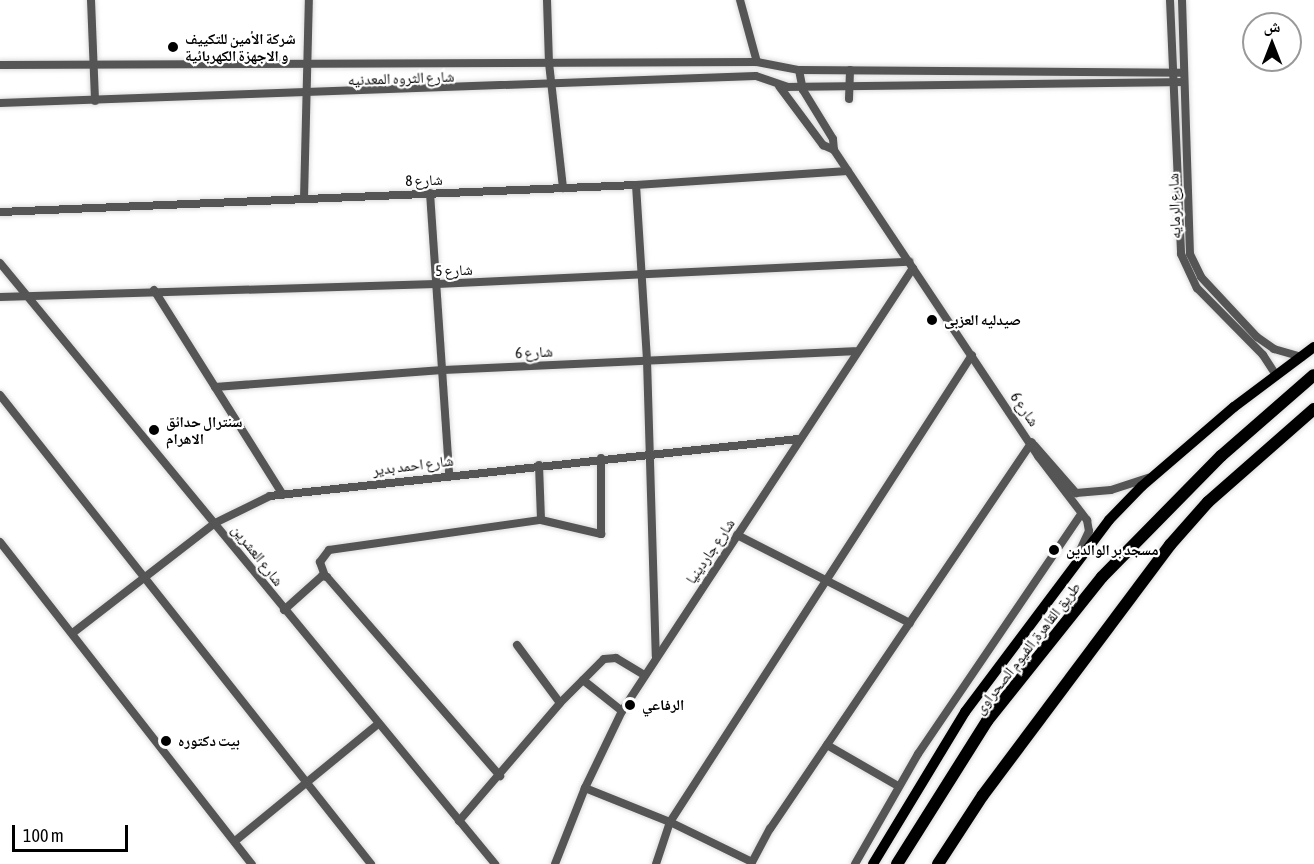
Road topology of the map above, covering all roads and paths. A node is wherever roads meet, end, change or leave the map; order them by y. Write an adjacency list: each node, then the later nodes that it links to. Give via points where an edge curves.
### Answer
1 (91, 0): 10 (street)
2 (309, 0): 8 (street)
3 (547, 0): 9 (street)
4 (740, 0): 7 (street)
5 (1170, 0): 14 (street, شارع الرمايه)
6 (1182, 0): 15 (street, شارع الرمايه)
7 (757, 62): 9 (street, شارع الثروه المعدنيه); 12 (street, شارع الثروه المعدنيه)
8 (305, 63): 9 (street, شارع الثروه المعدنيه); 10 (street, شارع الثروه المعدنيه); 20 (street)
9 (549, 63): 19 (street)
10 (92, 64): 11 (street, شارع الثروه المعدنيه); 22 (street)
11 (0, 65)
12 (799, 70): 13 (street, شارع الثروه المعدنيه); 18 (street, شارع 6)
13 (850, 70): 14 (street, شارع الثروه المعدنيه); 17 (street)
14 (1174, 77): 15 (street); 17 (street, شارع الثروه المعدنيه); 44 (street, شارع الرمايه, via 1178,236 1184,263 1197,288 1256,348)
15 (1184, 77): 41 (street, شارع الرمايه, via 1187,237 1193,262 1207,284 1257,337 1274,350)
16 (777, 84): 18 (street, شارع الثروه المعدنيه); 19 (street, شارع الثروه المعدنيه, via 756,76); 24 (street, شارع 6, via 823,146)
17 (850, 84): 18 (street, شارع الثروه المعدنيه); 21 (street)
18 (801, 86): 24 (street, شارع 6, via 833,139)
19 (552, 87): 20 (street, شارع الثروه المعدنيه); 27 (street)
20 (304, 94): 22 (street, شارع الثروه المعدنيه); 29 (street)
21 (849, 99)
22 (95, 101): 23 (street, شارع الثروه المعدنيه)
23 (0, 104)
24 (834, 150): 25 (street, شارع 6)
25 (848, 171): 26 (street, شارع 8); 32 (street, شارع 6)
26 (636, 185): 27 (street, شارع 8); 33 (street)
27 (563, 188): 28 (street, شارع 8)
28 (430, 194): 29 (street, شارع 8); 34 (street)
29 (304, 199): 30 (street, شارع 8)
30 (0, 212)
31 (0, 263): 37 (street, شارع العشرين)
32 (911, 265): 33 (street, شارع 5); 39 (street, شارع جاردينيا); 40 (street, شارع 6)
33 (642, 275): 34 (street, شارع 5); 42 (street)
34 (436, 284): 35 (street, شارع 5); 43 (street)
35 (154, 290): 37 (street, شارع 5); 46 (street)
36 (0, 297): 37 (street, شارع 5)
37 (27, 297): 59 (street, شارع العشرين)
38 (1314, 347): 41 (main road)
39 (855, 351): 42 (street, شارع 6); 49 (street, شارع جاردينيا)
40 (972, 355): 50 (street, شارع 6); 65 (street)
41 (1302, 357): 44 (main road)
42 (647, 360): 43 (street, شارع 6); 51 (street)
43 (442, 370): 46 (street, شارع 6); 54 (street)
44 (1276, 375): 55 (main road)
45 (1314, 375): 92 (highway, طريق القاهرة, الفيوم الصحراوى, via 1221,456 1102,577 993,713)
46 (215, 387): 56 (street)
47 (0, 395): 64 (street)
48 (1314, 409): 93 (highway, via 1215,496 1170,545 983,795)
49 (798, 439): 51 (street, شارع احمد بدير); 60 (street, شارع جاردينيا)
50 (1033, 443): 55 (street, شارع 6, via 1076,493 1111,490); 57 (street, شارع 6); 67 (street)
51 (649, 453): 52 (street, شارع احمد بدير); 70 (street)
52 (601, 459): 53 (street, شارع احمد بدير); 58 (street, via 603,532)
53 (539, 465): 54 (street, شارع احمد بدير); 58 (street)
54 (449, 474): 56 (street, شارع احمد بدير)
55 (1154, 476): 62 (main road)
56 (283, 495): 59 (street, شارع احمد بدير, via 258,500)
57 (1081, 514): 62 (street, via 1089,527); 79 (street)
58 (541, 520): 63 (street, via 329,550 320,562)
59 (215, 523): 64 (street, شارع احمد بدير); 66 (street, شارع العشرين)
60 (737, 535): 65 (street); 70 (street, شارع جاردينيا)
61 (0, 542): 68 (street)
62 (1076, 559): 91 (main road, via 965,712)
63 (325, 576): 66 (street); 77 (street)
64 (143, 579): 68 (street, شارع احمد بدير); 78 (street)
65 (828, 581): 67 (street); 82 (street)
66 (284, 610): 75 (street, شارع العشرين)
67 (910, 623): 76 (street)
68 (74, 632): 83 (street)
69 (517, 645): 73 (street)
70 (656, 656): 71 (street, شارع جاردينيا)
71 (644, 675): 72 (street, via 611,657); 74 (street, شارع جاردينيا)
72 (583, 680): 73 (street); 74 (street)
73 (560, 703): 77 (street)
74 (622, 711): 80 (street, شارع جاردينيا)
75 (378, 724): 78 (street); 81 (street, شارع العشرين)
76 (827, 745): 79 (street); 84 (street)
77 (500, 776): 81 (street)
78 (307, 781): 83 (street); 86 (street)
79 (898, 786): 90 (street)
80 (585, 788): 82 (street); 88 (street, شارع جاردينيا)
81 (459, 821): 87 (street, شارع العشرين)
82 (670, 822): 84 (street); 89 (street)
83 (235, 841): 85 (street)
84 (751, 863)
85 (252, 864)
86 (371, 864)
87 (495, 864)
88 (555, 864)
89 (656, 864)
90 (855, 864)
91 (873, 864)
92 (897, 864)
93 (938, 864)

